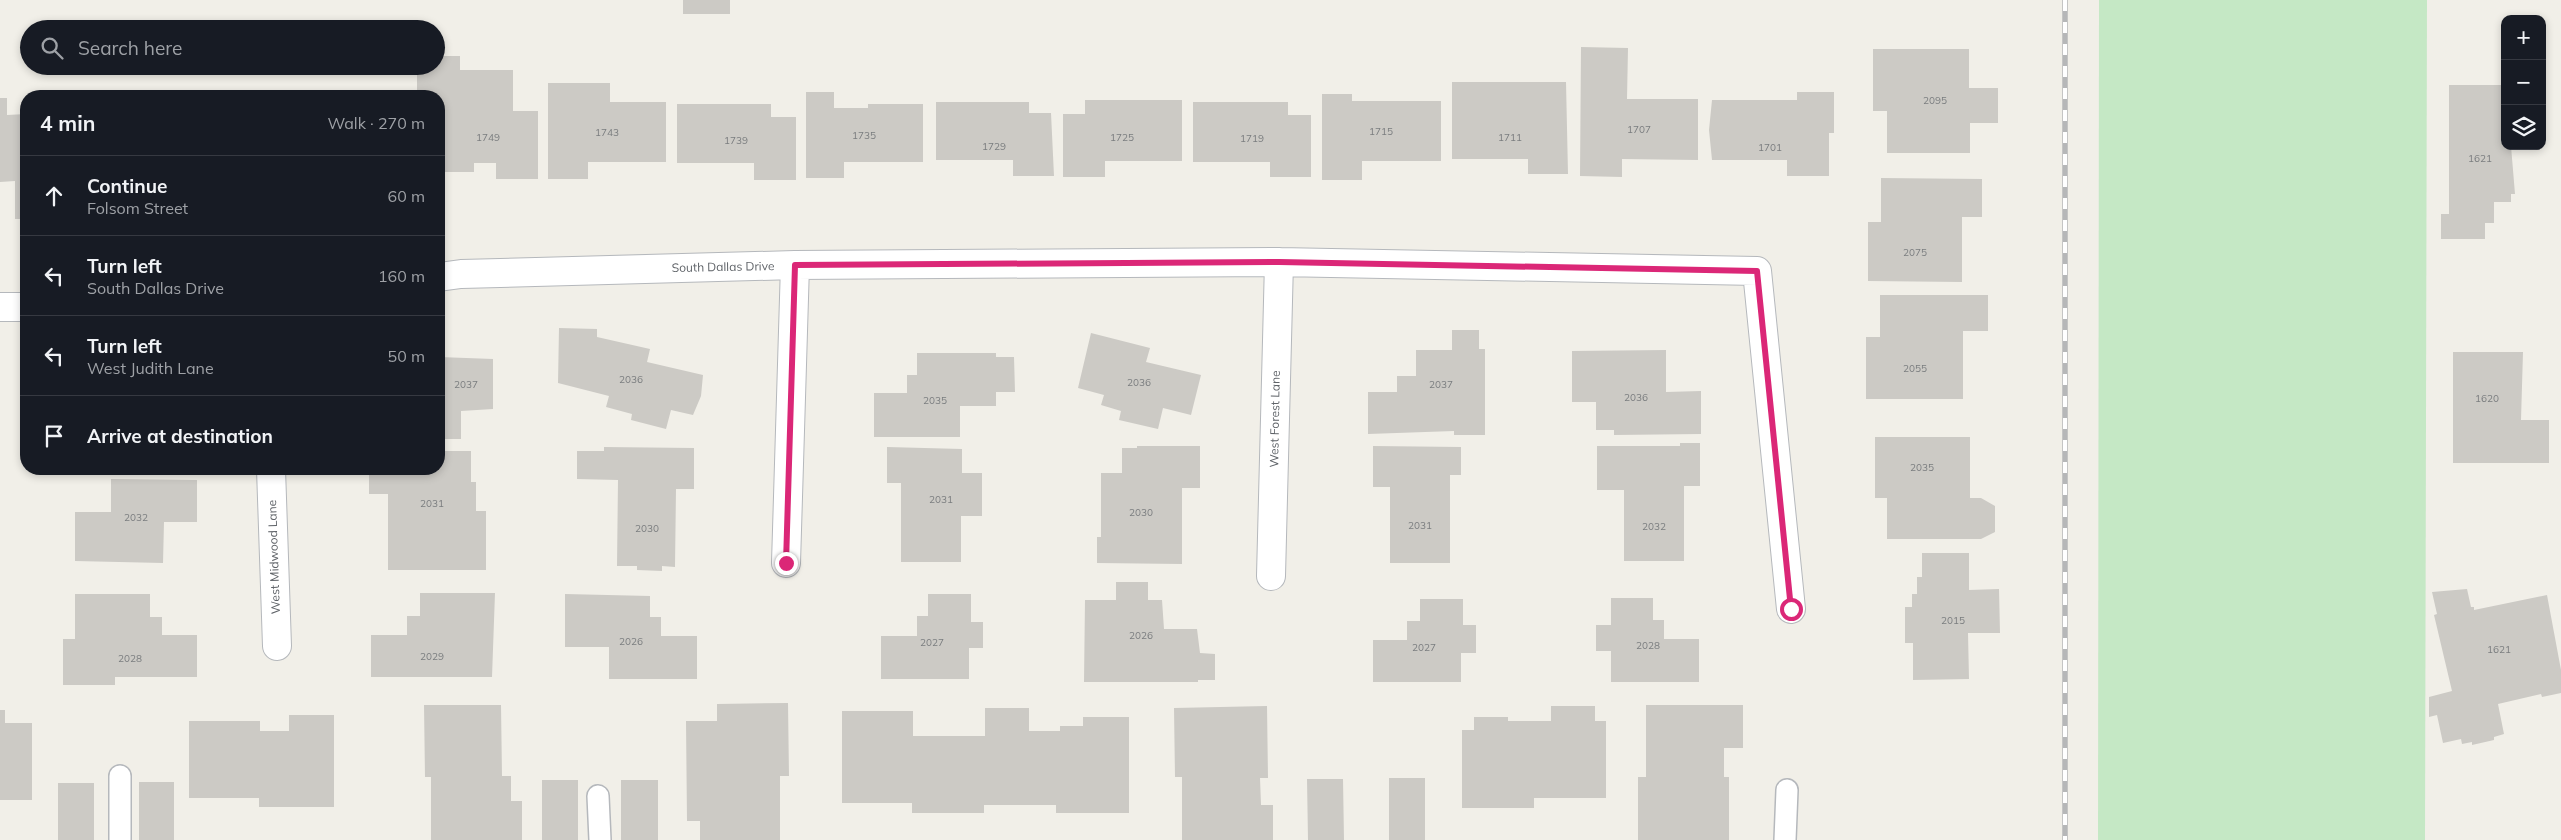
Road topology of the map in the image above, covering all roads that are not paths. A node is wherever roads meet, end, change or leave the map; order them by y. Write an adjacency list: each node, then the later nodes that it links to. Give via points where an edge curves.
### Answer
1 (1279, 262): 2 (street, South Dallas Drive); 8 (street, West Forest Lane); 9 (street, South Dallas Drive, via 1757,271)
2 (795, 265): 3 (street, South Dallas Drive); 7 (street)
3 (445, 276)
4 (0, 307): 5 (street)
5 (20, 307)
6 (271, 475): 10 (street, West Midwood Lane)
7 (786, 563)
8 (1271, 576)
9 (1791, 609)
10 (277, 646)
11 (120, 776): 14 (lane)
12 (1787, 790): 16 (lane)
13 (598, 796): 15 (lane)
14 (120, 840)
15 (600, 840)
16 (1785, 840)

